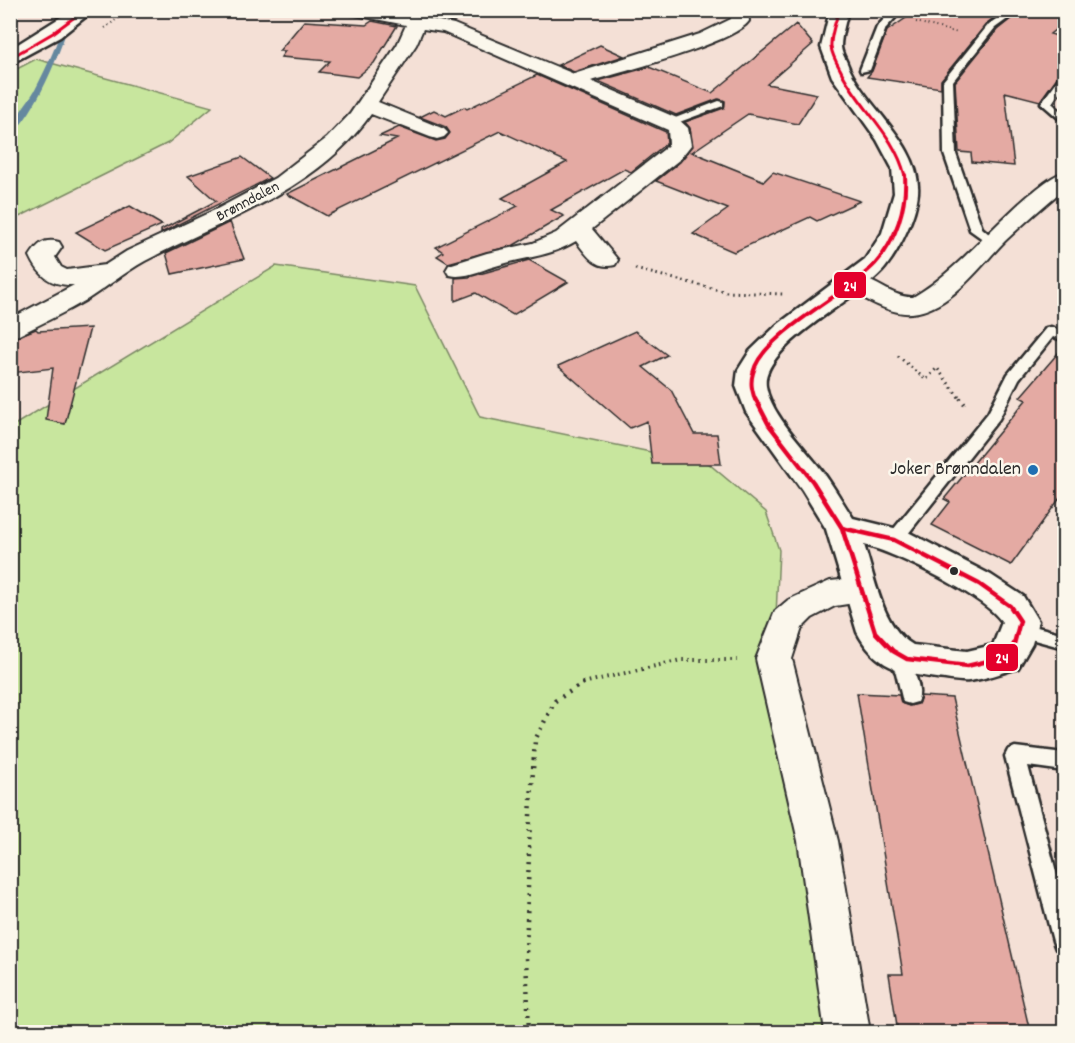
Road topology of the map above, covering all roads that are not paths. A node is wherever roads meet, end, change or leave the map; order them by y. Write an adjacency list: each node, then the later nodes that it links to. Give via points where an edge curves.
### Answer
1 (85, 10): 8 (main road)
2 (356, 10): 7 (street)
3 (739, 10): 10 (street, via 740,21 707,38)
4 (839, 10): 24 (main road, via 831,47 842,77 888,139 904,168 906,182 894,234 875,264)
5 (1016, 10): 19 (lane, via 992,26 948,81 950,154 976,230)
6 (895, 13): 9 (lane, via 882,27)
7 (431, 19): 10 (street); 13 (street, Brønndalen, via 385,74)
8 (10, 58)
9 (865, 70)
10 (576, 80): 15 (street)
11 (1065, 80): 14 (lane, via 1046,103)
12 (719, 104): 15 (lane)
13 (367, 105): 16 (street); 23 (street, Brønndalen, via 322,154 289,180)
14 (1065, 120)
15 (670, 122): 18 (street, via 678,128 680,145)
16 (437, 133)
17 (1065, 178): 19 (street)
18 (578, 229): 21 (street); 22 (street, via 540,249)
19 (992, 241): 24 (street, via 960,275 912,305)
20 (50, 247): 23 (street, Brønndalen, via 42,256 55,274 69,279)
21 (606, 260)
22 (458, 270)
23 (109, 271): 25 (street, Brønndalen, via 80,292)
24 (852, 282): 27 (main road, via 787,331 760,357 752,370 751,386 761,412)
25 (10, 328)
26 (1065, 337): 28 (lane, via 1051,331 1013,377 994,415)
27 (842, 528): 28 (main road); 29 (main road)
28 (894, 540): 30 (main road, via 1010,606 1020,621)
29 (861, 591): 32 (main road, via 875,632); 36 (street, via 830,594 800,609 788,621 774,659 818,841)
30 (1018, 629): 31 (lane); 32 (main road, via 1014,645 1005,657 967,666 907,660)
31 (1065, 641)
32 (893, 651): 33 (lane, via 905,673)
33 (910, 696)
34 (1065, 762): 35 (lane, via 1016,756)
35 (1065, 941)
36 (848, 1032)

